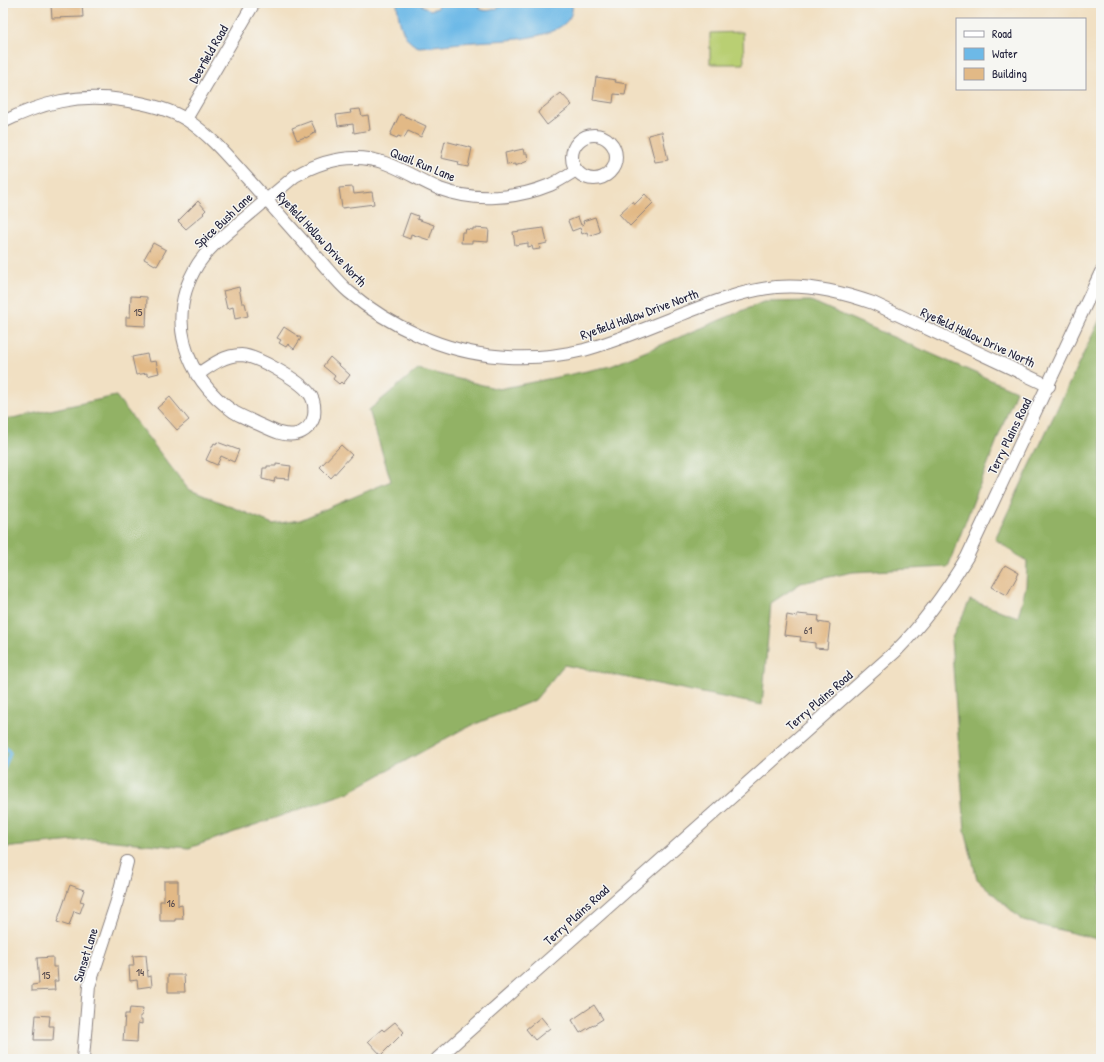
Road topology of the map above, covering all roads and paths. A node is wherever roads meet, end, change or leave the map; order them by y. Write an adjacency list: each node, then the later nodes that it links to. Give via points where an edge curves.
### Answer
1 (254, 3): 2 (street, Deerfield Road)
2 (186, 119): 3 (street, Ryefield Hollow Drive North, via 134,101 102,97 55,101); 5 (street, Ryefield Hollow Drive North, via 215,142)
3 (3, 122)
4 (576, 170): 5 (street, Quail Run Lane, via 537,190 513,196 487,198 441,189 385,163 365,158 349,158 309,168)
5 (266, 200): 7 (street, Spice Bush Lane, via 212,246 191,277 184,298 181,332 187,354); 8 (street, Ryefield Hollow Drive North, via 348,292 390,322 454,349 484,355 539,357 584,350 724,298 753,290 779,287 818,288 873,303)
6 (1101, 272): 8 (street, Terry Plains Road)
7 (197, 375): 7 (street, Spice Bush Lane, via 234,412 275,432 295,434 304,431 314,416 314,405 308,392 294,381 252,358 240,355 219,360)
8 (1049, 386): 11 (street, Terry Plains Road, via 967,557 946,592 918,629)
9 (127, 862): 10 (street, Sunset Lane, via 89,986)
10 (83, 1059)
11 (437, 1059)

